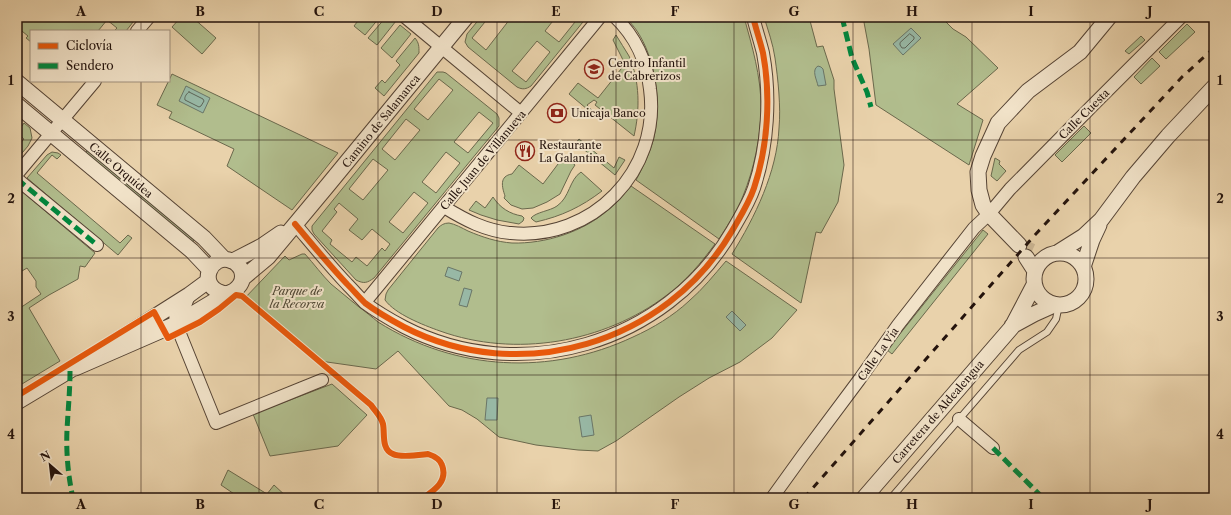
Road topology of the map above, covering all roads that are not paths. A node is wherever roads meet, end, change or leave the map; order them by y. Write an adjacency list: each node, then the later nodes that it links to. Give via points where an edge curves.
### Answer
1 (149, 17): 9 (street)
2 (405, 17): 10 (street)
3 (466, 17): 10 (street, Camino de Salamanca)
4 (600, 17): 15 (street, Calle Juan de Villanueva)
5 (615, 17): 20 (street, via 634,40 643,59 652,100 651,121 639,161 616,194 601,208 579,221 548,232 528,234 510,233 476,225)
6 (753, 17): 33 (street, via 763,54 768,94 766,135 754,189 719,253 670,303 609,337 575,348 505,354 470,350 436,341 404,327)
7 (1110, 17): 21 (street, via 1080,52 1028,91 998,123 978,172 979,190 983,205)
8 (1181, 17): 21 (street, Calle Cuesta, via 1010,189)
9 (138, 30)
10 (441, 47): 15 (street); 23 (street, Camino de Salamanca)
11 (17, 82): 16 (street, Calle Orquídea)
12 (94, 82): 16 (street)
13 (1214, 87): 22 (street, via 1133,177)
14 (17, 105): 17 (street, Calle Orquídea)
15 (521, 113): 20 (street, Calle Juan de Villanueva)
16 (62, 120): 17 (street); 26 (street, Calle Orquídea)
17 (51, 134): 18 (street); 28 (street, Calle Orquídea, via 192,251)
18 (17, 174)
19 (17, 179): 24 (street)
20 (444, 206): 33 (street, Calle Juan de Villanueva)
21 (989, 214): 25 (street); 42 (street, Calle La Vía, via 974,228 898,325)
22 (1101, 220): 25 (street, via 1084,236); 27 (street)
23 (295, 224): 26 (street, Camino de Salamanca, via 262,246); 29 (street, Camino de Salamanca, via 268,257); 33 (street)
24 (97, 245)
25 (1036, 253): 27 (street, via 1067,254); 30 (street)
26 (229, 260): 28 (street, Camino de Salamanca, via 213,264); 29 (street, via 240,268)
27 (1083, 267): 34 (street, via 1086,278 1078,298 1070,304)
28 (209, 275): 31 (street, via 212,288); 32 (street, Camino de Salamanca)
29 (243, 278): 31 (street, Camino de Salamanca, via 237,289)
30 (1034, 278): 34 (street, via 1038,294 1045,301); 36 (street)
31 (226, 294): 35 (street, Camino de Salamanca)
32 (189, 296): 35 (street, Camino de Salamanca, via 185,306 175,312); 37 (street, Camino de Salamanca)
33 (365, 302)
34 (1057, 305): 36 (street, via 1034,314); 40 (lane, via 1056,319 1048,332 1019,350)
35 (176, 324): 37 (street, Camino de Salamanca); 38 (street, via 216,423)
36 (1012, 327): 43 (street, Carretera de Aldealengua)
37 (75, 368): 39 (street, Camino de Salamanca)
38 (322, 380)
39 (17, 402)
40 (959, 419): 41 (street); 44 (lane)
41 (993, 448)
42 (772, 498)
43 (864, 498)
44 (891, 498)

